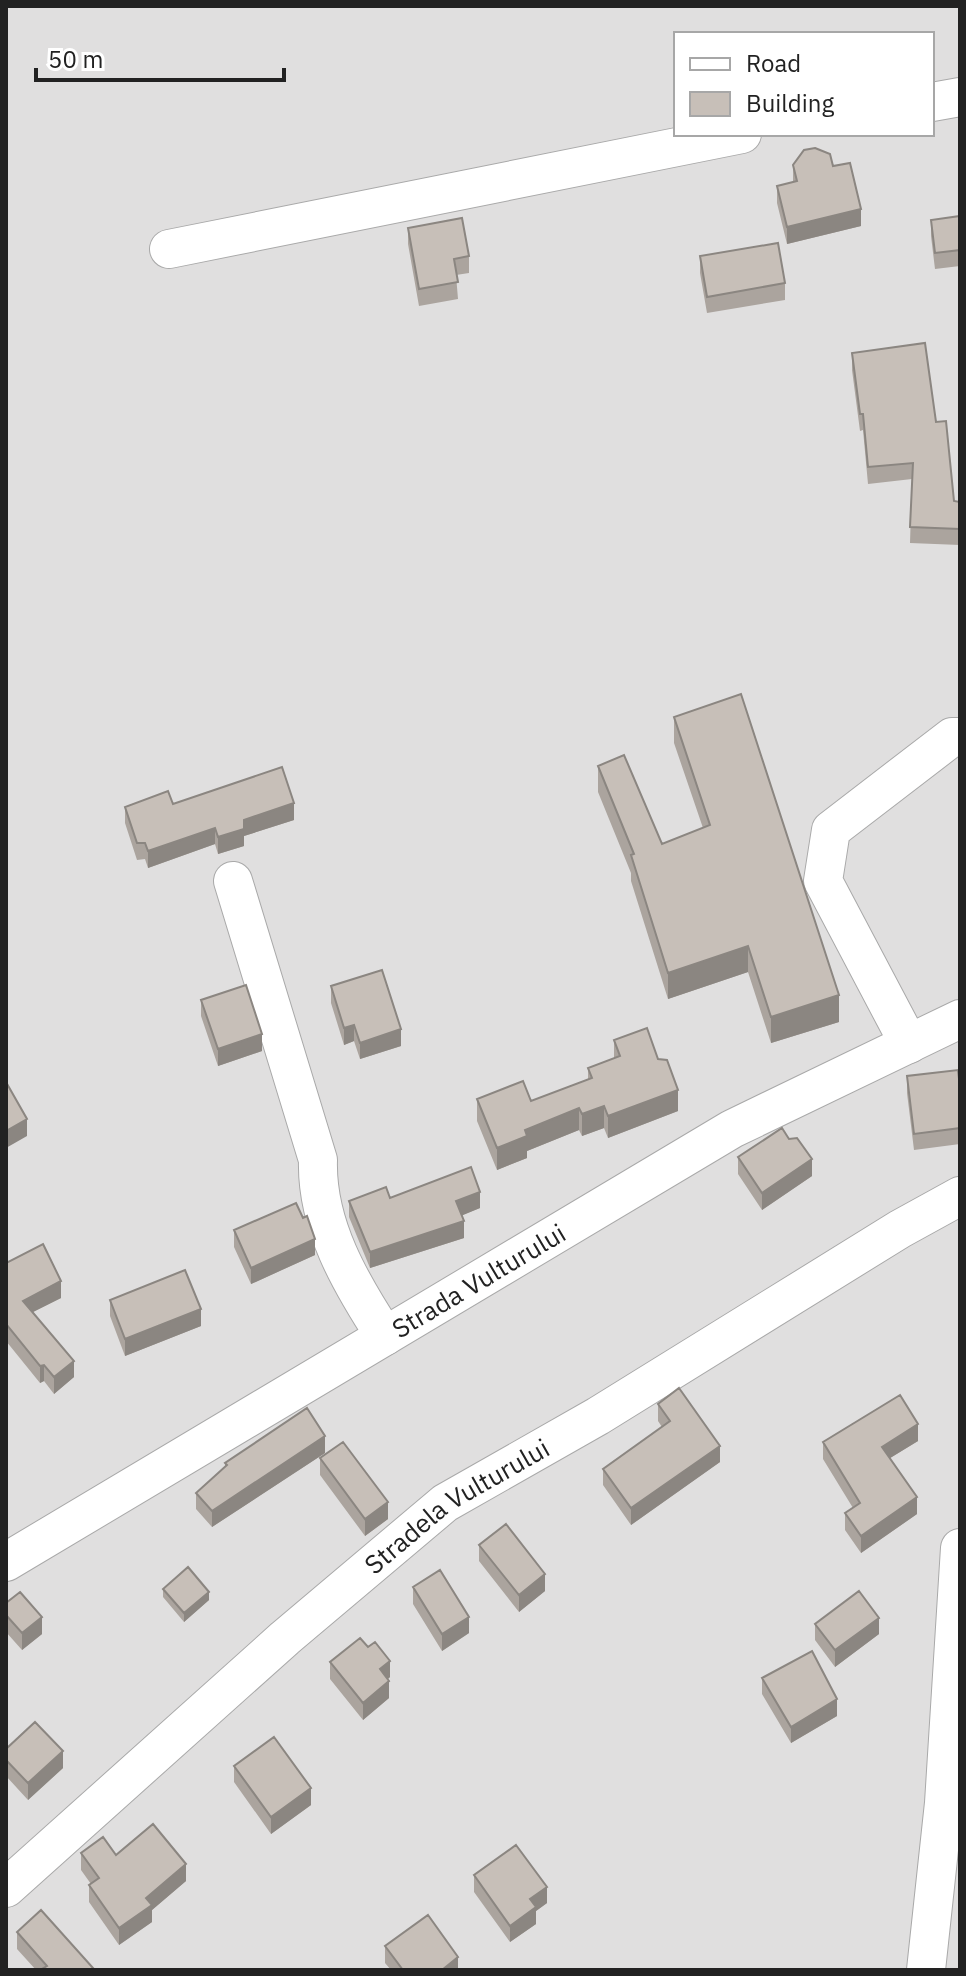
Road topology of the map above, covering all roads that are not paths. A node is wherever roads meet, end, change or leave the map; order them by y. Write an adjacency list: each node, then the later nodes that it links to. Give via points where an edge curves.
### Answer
1 (960, 97): 2 (street)
2 (934, 102)
3 (732, 136): 4 (street)
4 (169, 249)
5 (960, 737): 8 (street, via 952,737 831,830 823,881)
6 (233, 881): 10 (street, via 318,1160 317,1182 329,1225 348,1280)
7 (960, 1019): 8 (street, Strada Vulturului)
8 (909, 1044): 10 (street, Strada Vulturului, via 732,1129)
9 (960, 1196): 13 (street, Stradela Vulturului, via 445,1503)
10 (385, 1336): 12 (street, Strada Vulturului)
11 (960, 1548): 14 (street, via 944,1803)
12 (6, 1562)
13 (6, 1888)
14 (926, 1970)

